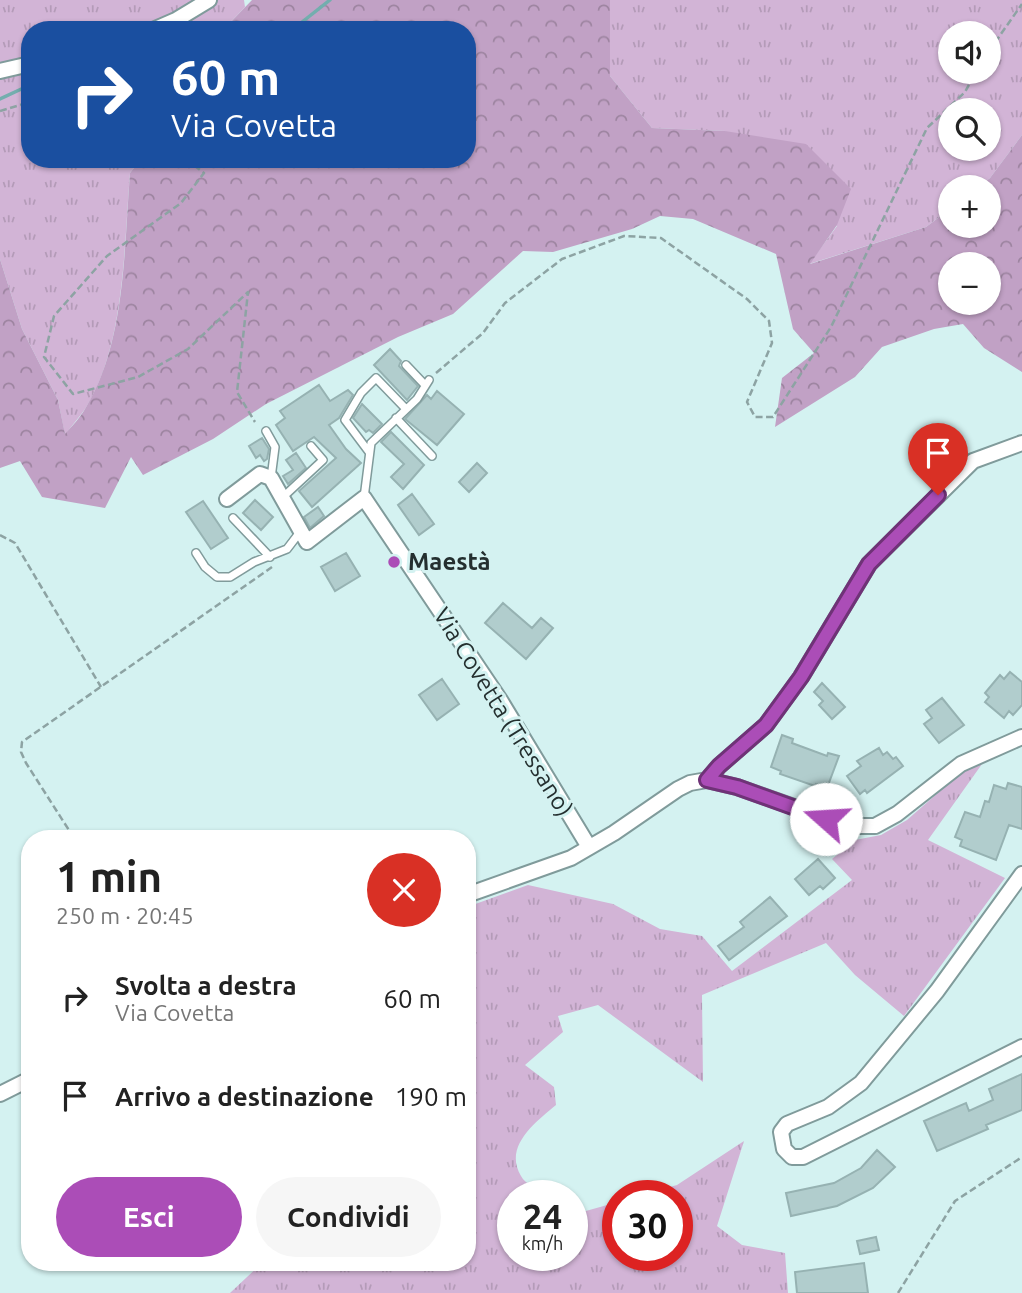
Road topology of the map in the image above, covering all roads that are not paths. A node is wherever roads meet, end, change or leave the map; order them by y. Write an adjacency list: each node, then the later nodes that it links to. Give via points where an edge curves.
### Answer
1 (209, 0): 2 (street)
2 (174, 21)
3 (21, 66): 4 (street)
4 (0, 71)
5 (406, 366): 6 (lane, via 427,382)
6 (406, 409): 7 (lane); 11 (lane, via 376,378 360,393 345,420)
7 (396, 418): 11 (lane, via 370,443); 12 (lane)
8 (266, 431): 13 (lane, via 275,447)
9 (1022, 443): 22 (street, via 973,461 869,564 801,677 766,725)
10 (311, 446): 14 (lane, via 323,460)
11 (369, 452): 15 (lane)
12 (432, 456)
13 (271, 478): 14 (street); 16 (street, via 260,474)
14 (282, 498): 18 (street)
15 (364, 498): 18 (street, via 307,542); 23 (street, Via Covetta (Tressano), via 500,700)
16 (227, 499)
17 (233, 518): 20 (lane)
18 (300, 532): 20 (lane, via 287,549)
19 (196, 554): 20 (lane, via 217,577 230,577)
20 (270, 556)
21 (1022, 737): 22 (street, via 961,764 876,826 848,826)
22 (707, 780): 23 (street, via 678,789)
23 (589, 847): 25 (street, via 571,858)
24 (1022, 874): 26 (street, via 937,991 861,1083 828,1107 787,1124 780,1132 784,1149 792,1157 803,1157)
25 (476, 892)
26 (1022, 1046)
27 (21, 1084): 28 (street)
28 (0, 1094)

